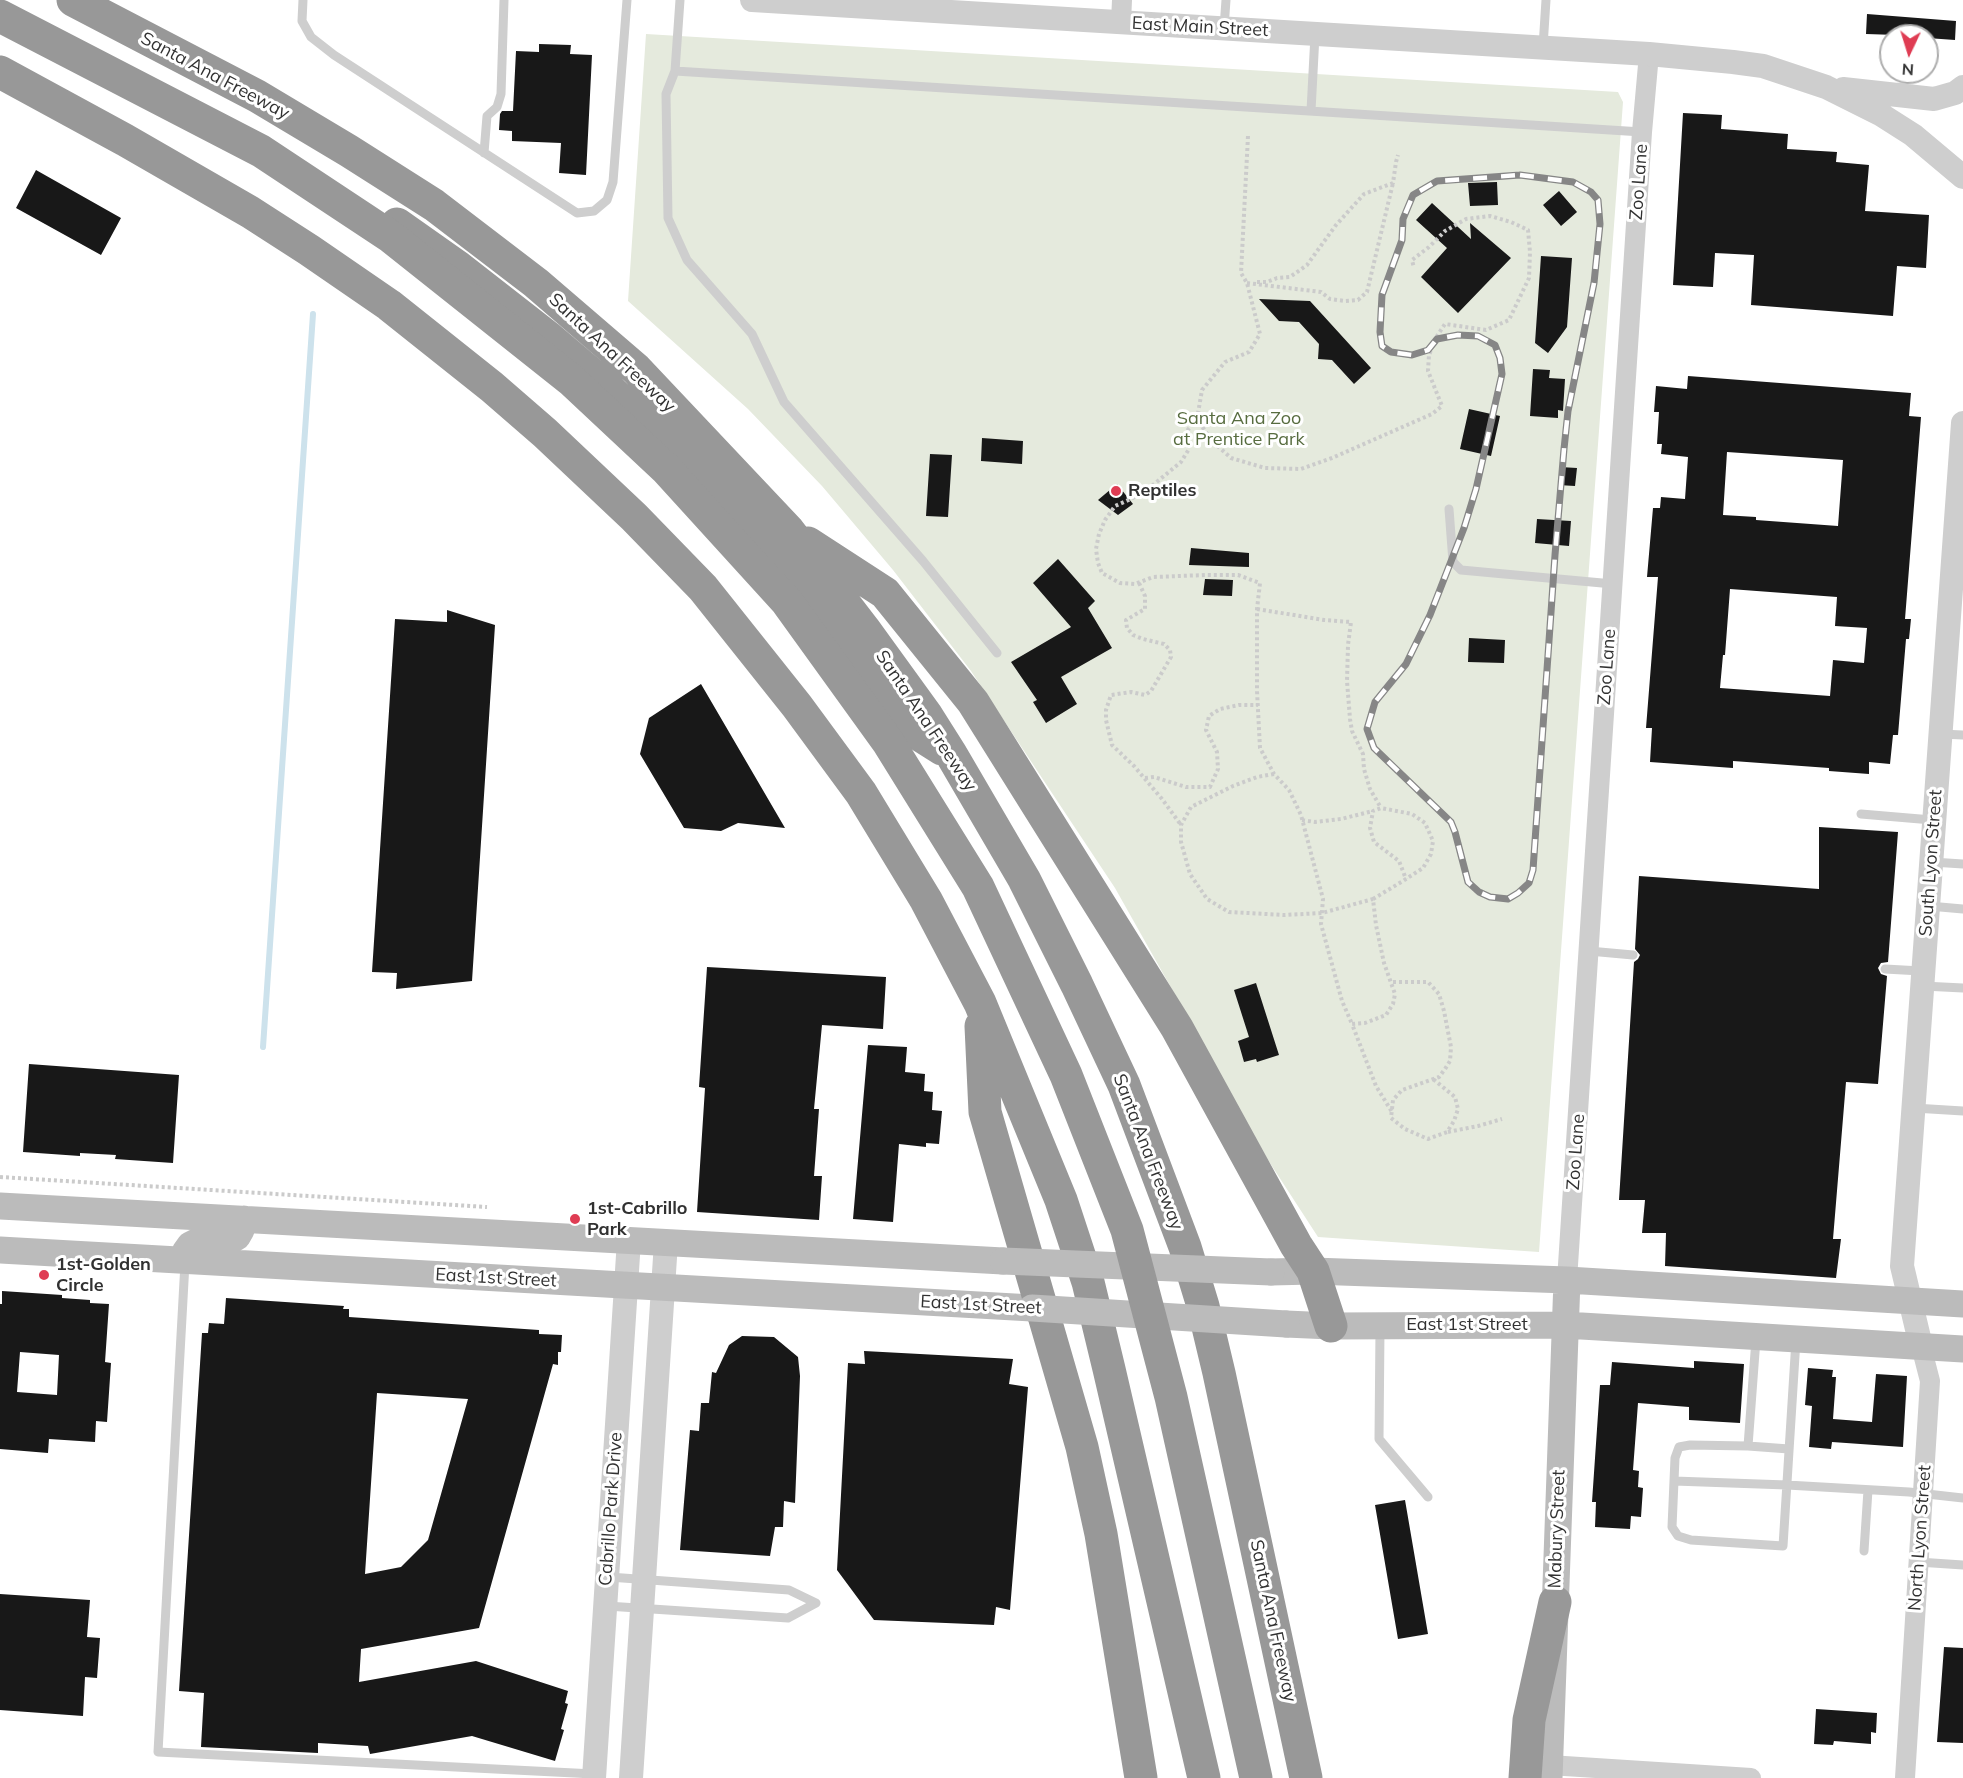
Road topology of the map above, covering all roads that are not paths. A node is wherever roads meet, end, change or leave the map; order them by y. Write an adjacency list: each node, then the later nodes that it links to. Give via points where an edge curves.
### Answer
1 (1, 0): 36 (highway, via 228,120 351,191 549,338 610,390 730,507 847,647 904,725)
2 (73, 0): 30 (highway, Santa Ana Freeway, via 258,96 434,205 536,283 636,369)
3 (303, 0): 25 (lane, via 302,21 311,37)
4 (504, 0): 25 (lane, via 501,94 497,107 487,116)
5 (627, 0): 25 (lane, via 613,182 607,200 594,212 577,213)
6 (680, 0): 17 (lane)
7 (752, 0): 10 (street, East Main Street)
8 (1226, 0): 12 (lane)
9 (1546, 0): 15 (lane)
10 (1122, 11): 12 (street, East Main Street)
11 (0, 16): 94 (highway, bridge, via 261,151 391,237 571,380 666,469 788,602 882,733 978,887 1066,1075 1127,1230 1171,1397)
12 (1224, 28): 13 (street, East Main Street)
13 (1315, 34): 15 (street, East Main Street); 22 (lane)
14 (0, 38): 93 (highway, bridge, via 251,171 382,255 559,396 655,485 771,617 874,754 962,896 1051,1081 1107,1236 1153,1395)
15 (1543, 47): 16 (street, East Main Street)
16 (1649, 54): 19 (street, East Main Street, via 1763,66); 23 (street, Zoo Lane)
17 (675, 71): 22 (lane); 34 (lane, via 666,94 668,218 687,260 752,334 784,402 923,561)
18 (0, 72): 24 (highway)
19 (1826, 87): 20 (street, via 1934,99); 26 (street, via 1913,135)
20 (1963, 87)
21 (0, 89): 24 (highway)
22 (1311, 111): 23 (lane)
23 (1642, 132): 32 (street, Zoo Lane)
24 (125, 140): 48 (highway, via 250,212 389,305 492,387 634,517 703,588 861,793 926,900)
25 (484, 153)
26 (1963, 177)
27 (1963, 423): 28 (street, South Lyon Street)
28 (1961, 473): 31 (street, South Lyon Street)
29 (1449, 509): 32 (lane, via 1453,562 1461,570)
30 (788, 530): 36 (highway, Santa Ana Freeway, via 864,629); 57 (highway, via 885,593 973,702 1177,1028)
31 (1959, 544): 33 (street, South Lyon Street)
32 (1613, 584): 43 (street, Zoo Lane)
33 (1956, 608): 35 (street, South Lyon Street)
34 (997, 653)
35 (1952, 734): 38 (street, South Lyon Street)
36 (951, 754): 95 (highway, Santa Ana Freeway, via 1024,879 1077,985 1124,1085 1185,1247 1224,1395)
37 (1862, 814): 38 (lane)
38 (1935, 821): 39 (street, South Lyon Street)
39 (1931, 862): 40 (lane); 41 (street, South Lyon Street)
40 (1963, 864)
41 (1928, 906): 42 (lane); 46 (street, South Lyon Street)
42 (1963, 909)
43 (1589, 951): 44 (lane); 58 (street, Zoo Lane)
44 (1633, 954)
45 (1885, 969): 46 (lane)
46 (1923, 979): 47 (lane); 49 (street, South Lyon Street)
47 (1963, 988)
48 (980, 1003): 86 (highway, via 985,1112 1082,1447 1101,1534); 92 (highway, via 1061,1200 1088,1282)
49 (1914, 1108): 50 (lane); 61 (street, South Lyon Street, via 1902,1266)
50 (1963, 1111)
51 (0, 1206): 52 (main road)
52 (244, 1219): 53 (main road); 56 (main road, via 237,1238 200,1240 190,1245)
53 (629, 1240): 54 (main road); 59 (street, Cabrillo Park Drive)
54 (666, 1242): 57 (main road, bridge, via 1003,1261); 60 (street, Cabrillo Park Drive)
55 (0, 1250): 56 (main road, East 1st Street)
56 (185, 1260): 59 (main road, East 1st Street); 88 (lane, via 158,1752)
57 (1313, 1271): 58 (main road); 64 (highway)
58 (1567, 1280): 61 (main road); 63 (main road, Mabury Street)
59 (626, 1285): 60 (main road, East 1st Street); 81 (street, Cabrillo Park Drive)
60 (662, 1287): 64 (main road, East 1st Street, bridge); 82 (street, Cabrillo Park Drive)
61 (1911, 1301): 62 (main road); 68 (street, North Lyon Street)
62 (1963, 1304)
63 (1565, 1325): 65 (main road, East 1st Street); 66 (main road, East 1st Street); 83 (main road, Mabury Street)
64 (1331, 1326): 65 (main road, East 1st Street)
65 (1380, 1326): 76 (lane, via 1379,1439)
66 (1756, 1336): 67 (main road, East 1st Street); 70 (lane)
67 (1797, 1338): 68 (main road, East 1st Street); 71 (lane)
68 (1921, 1346): 69 (main road, East 1st Street); 75 (street, North Lyon Street, via 1930,1381)
69 (1963, 1349)
70 (1748, 1446): 71 (lane); 72 (lane, via 1679,1448)
71 (1789, 1449): 73 (lane)
72 (1674, 1480): 73 (lane); 73 (lane, via 1672,1527 1678,1536 1783,1546)
73 (1787, 1485): 74 (lane)
74 (1868, 1490): 75 (lane); 78 (lane)
75 (1923, 1495): 77 (lane); 79 (street, North Lyon Street)
76 (1428, 1497)
77 (1963, 1498)
78 (1864, 1551)
79 (1918, 1562): 80 (lane); 97 (street, North Lyon Street)
80 (1963, 1564)
81 (606, 1577): 82 (lane); 84 (street, Cabrillo Park Drive)
82 (645, 1579): 85 (street, Cabrillo Park Drive); 85 (lane, via 789,1590 816,1603 788,1618)
83 (1555, 1602): 87 (highway, via 1529,1720)
84 (604, 1606): 85 (lane); 88 (street, Cabrillo Park Drive)
85 (643, 1608): 89 (street, Cabrillo Park Drive)
86 (1132, 1725): 90 (highway); 91 (highway)
87 (1541, 1774): 96 (street)
88 (594, 1776)
89 (631, 1778)
90 (1123, 1778)
91 (1141, 1778)
92 (1204, 1778)
93 (1235, 1778)
94 (1256, 1778)
95 (1306, 1778)
96 (1739, 1778)
97 (1905, 1778)

